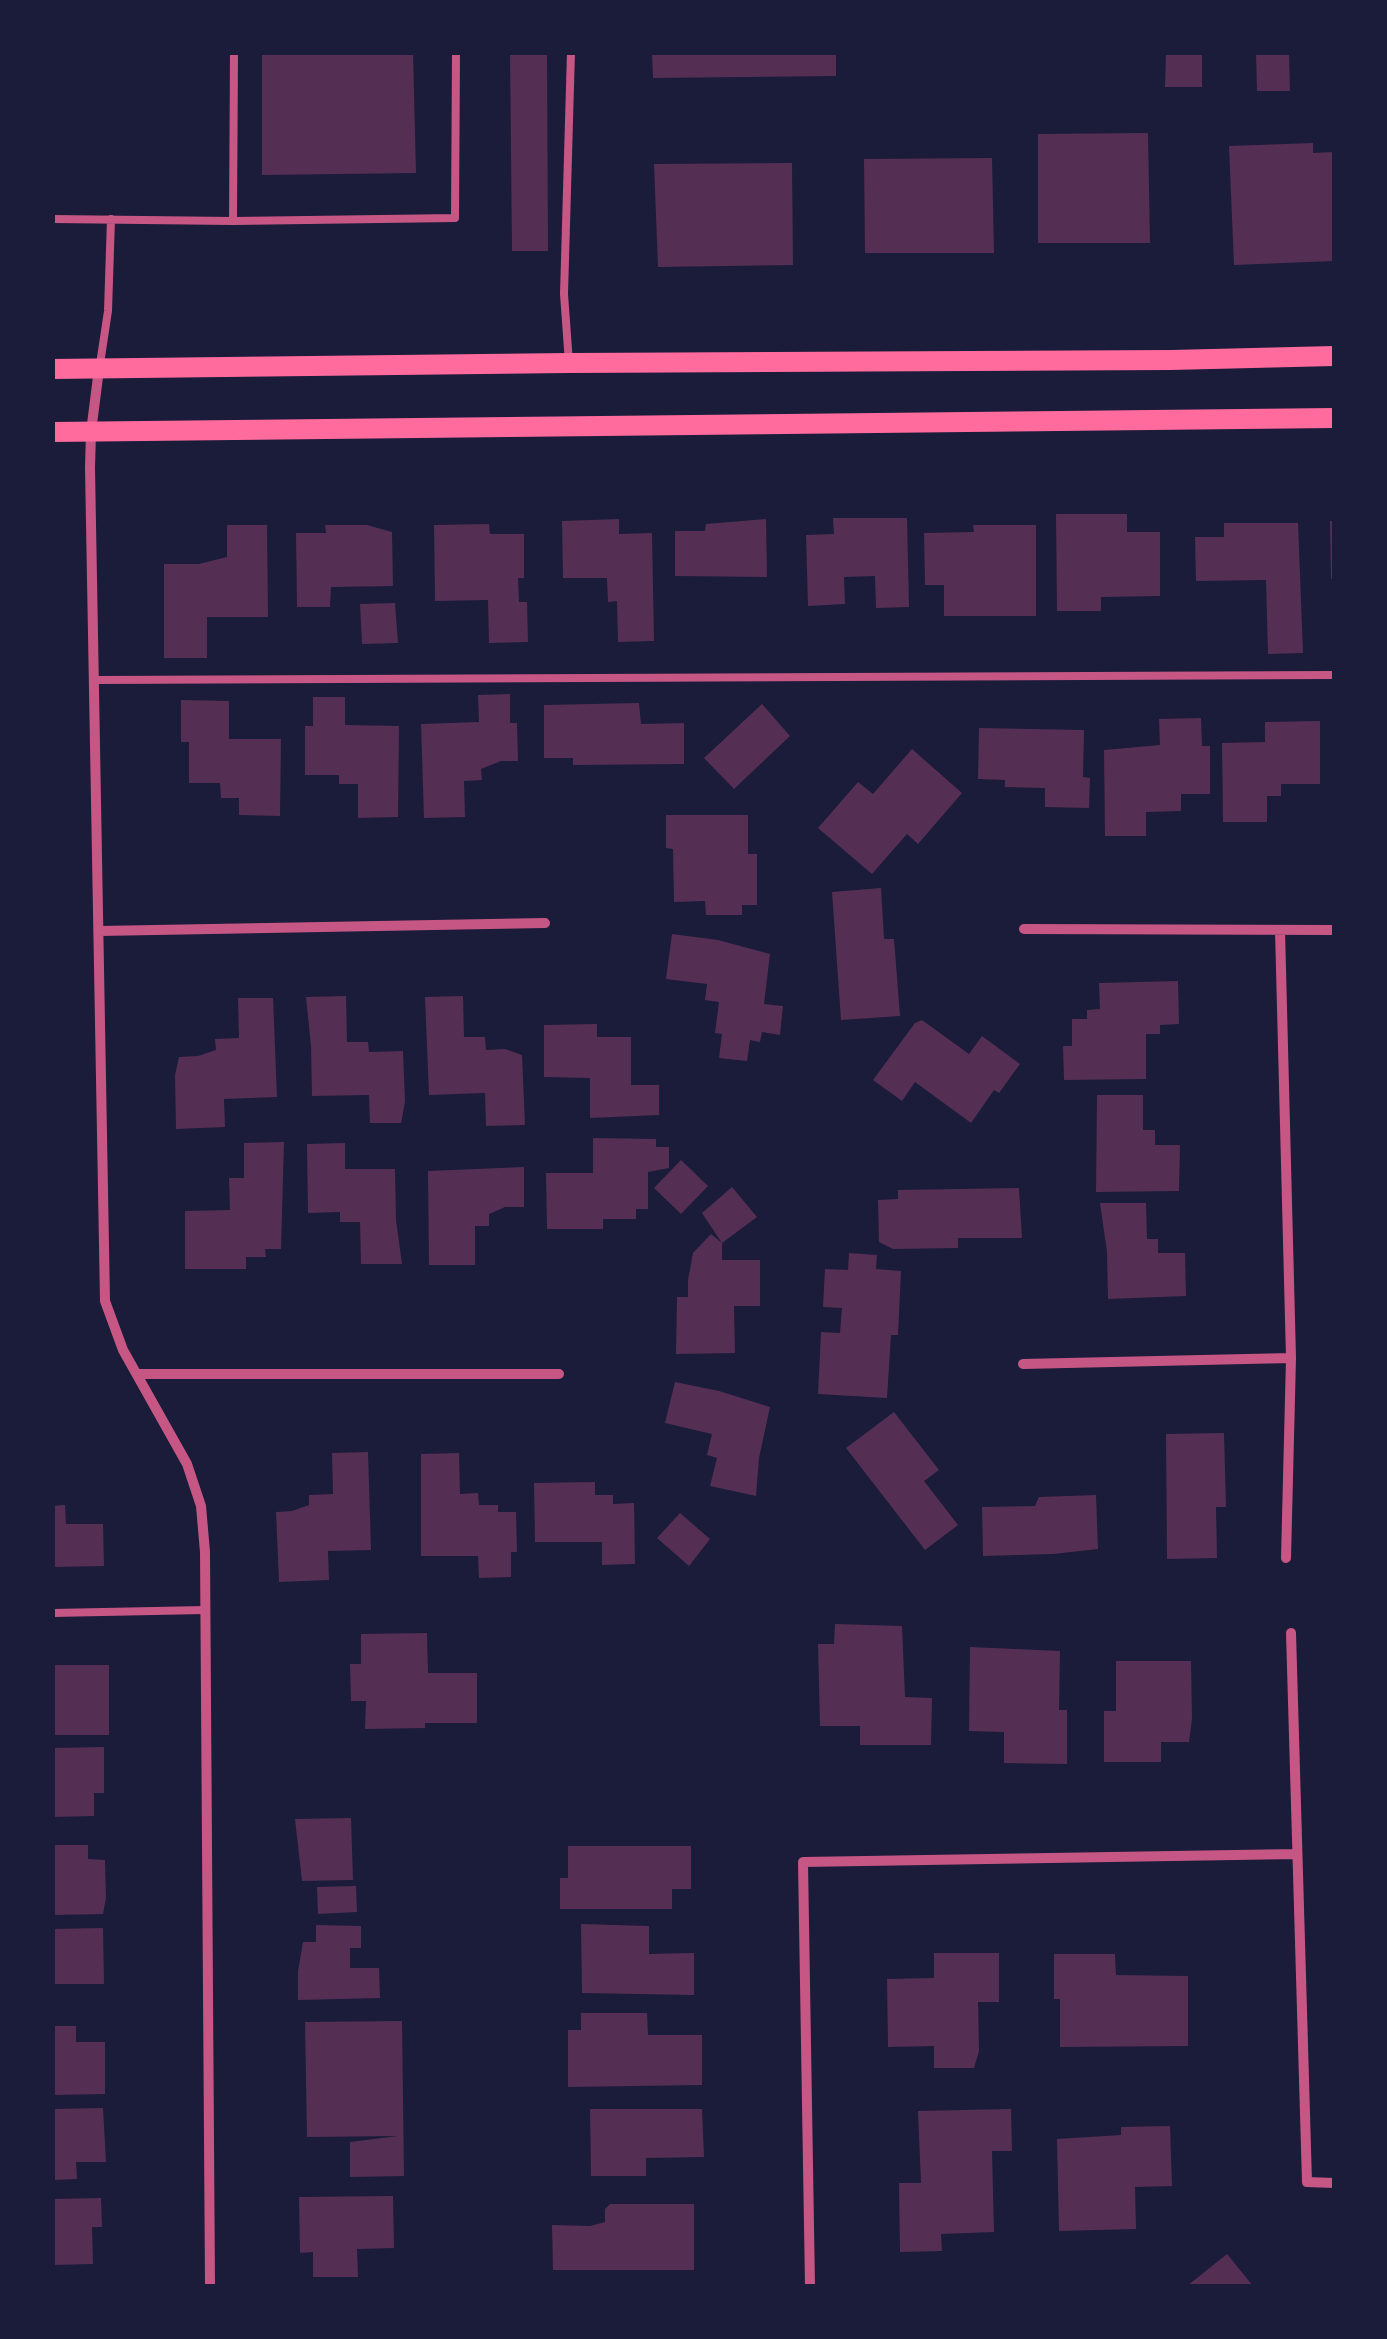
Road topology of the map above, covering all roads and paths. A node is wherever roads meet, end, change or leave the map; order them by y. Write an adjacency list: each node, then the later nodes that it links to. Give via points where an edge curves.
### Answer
1 (234, 52): 6 (lane)
2 (456, 52): 6 (lane, via 455,218)
3 (571, 52): 8 (lane, via 564,294)
4 (52, 219): 5 (lane)
5 (111, 220): 6 (lane); 10 (lane)
6 (233, 221)
7 (1334, 356): 8 (main road)
8 (569, 362): 10 (main road)
9 (52, 369): 10 (main road)
10 (99, 369): 13 (street)
11 (1334, 418): 13 (main road)
12 (52, 432): 13 (main road)
13 (90, 432): 15 (street)
14 (1334, 676): 15 (lane)
15 (94, 680): 18 (street)
16 (545, 923): 18 (street)
17 (1024, 929): 19 (street)
18 (99, 930): 23 (street, via 105,1301)
19 (1280, 930): 20 (street); 21 (street)
20 (1334, 930)
21 (1291, 1358): 22 (street); 25 (street)
22 (1023, 1364)
23 (138, 1374): 24 (street); 26 (street, via 187,1464 201,1506)
24 (559, 1374)
25 (1286, 1558)
26 (205, 1610): 27 (lane); 31 (street)
27 (52, 1613)
28 (1291, 1633): 29 (street)
29 (1296, 1854): 30 (street, via 1307,2182); 32 (street, via 803,1862)
30 (1334, 2183)
31 (210, 2286)
32 (810, 2286)

